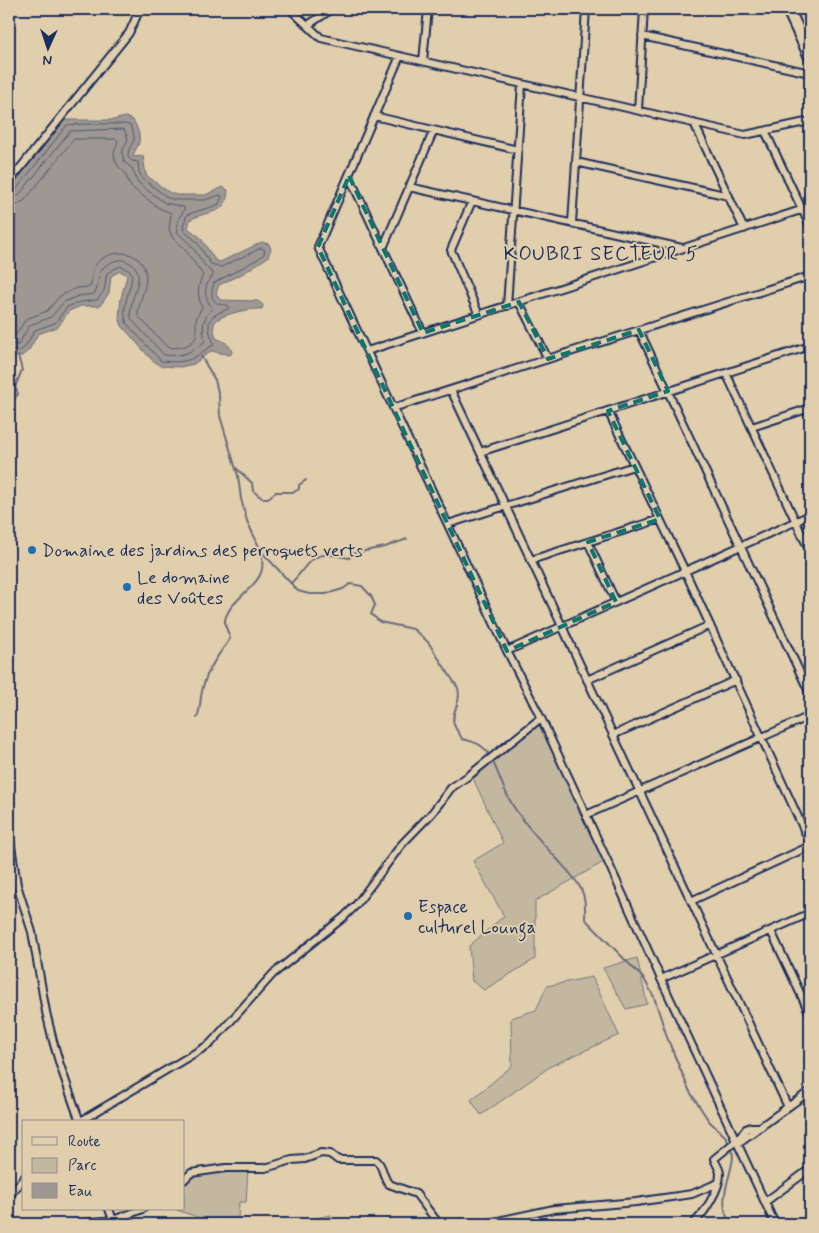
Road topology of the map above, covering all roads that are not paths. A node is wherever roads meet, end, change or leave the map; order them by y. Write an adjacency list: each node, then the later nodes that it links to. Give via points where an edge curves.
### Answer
1 (140, 9): 25 (street, via 129,34)
2 (290, 9): 8 (street)
3 (332, 9): 8 (street)
4 (428, 9): 12 (street)
5 (586, 9): 15 (street)
6 (644, 9): 9 (street)
7 (788, 9): 10 (highway)
8 (308, 25): 11 (street, via 321,38)
9 (642, 36): 13 (street); 16 (street)
10 (809, 52)
11 (400, 56): 12 (street); 17 (street)
12 (423, 61): 14 (street)
13 (810, 73)
14 (522, 84): 15 (street); 22 (street)
15 (580, 97): 16 (street); 23 (street)
16 (638, 110): 19 (street)
17 (374, 116): 20 (street); 24 (street)
18 (810, 121): 21 (street)
19 (694, 123): 21 (street, via 745,135); 27 (street)
20 (434, 130): 22 (street); 26 (street)
21 (765, 131): 31 (street)
22 (518, 150): 30 (street)
23 (576, 162): 27 (street); 32 (street)
24 (349, 176): 35 (street); 44 (street, via 318,247)
25 (9, 182)
26 (410, 187): 28 (street); 35 (street)
27 (728, 196): 34 (street)
28 (472, 201): 30 (street); 40 (street, via 451,250)
29 (810, 207): 31 (street)
30 (514, 210): 32 (street); 39 (street)
31 (802, 210): 33 (street); 34 (street)
32 (572, 224): 36 (street)
33 (810, 226)
34 (744, 228): 36 (street)
35 (383, 248): 42 (street)
36 (683, 248): 38 (street)
37 (810, 276): 41 (street)
38 (519, 302): 39 (street); 45 (street)
39 (507, 306): 40 (street)
40 (479, 315): 42 (street)
41 (640, 330): 45 (street); 48 (street)
42 (423, 333): 44 (street)
43 (810, 346): 46 (street)
44 (367, 352): 49 (street)
45 (548, 359): 47 (street)
46 (726, 373): 48 (street); 52 (street)
47 (451, 390): 49 (street); 53 (street)
48 (668, 391): 51 (street); 61 (street)
49 (393, 408): 59 (street)
50 (810, 408): 52 (street)
51 (608, 411): 53 (street); 54 (street)
52 (752, 427): 58 (street)
53 (480, 452): 55 (street)
54 (634, 466): 55 (street); 57 (street)
55 (506, 506): 59 (street); 63 (street)
56 (810, 515): 58 (street)
57 (660, 519): 60 (street); 64 (street)
58 (796, 521): 61 (street); 62 (street)
59 (448, 524): 68 (street)
60 (588, 542): 63 (street); 65 (street)
61 (741, 546): 64 (street); 71 (street)
62 (810, 552)
63 (531, 560): 67 (street)
64 (685, 571): 65 (street); 66 (street)
65 (616, 602): 67 (street)
66 (710, 625): 69 (street); 70 (street)
67 (562, 626): 68 (street); 69 (street)
68 (507, 651): 73 (street)
69 (587, 680): 74 (street)
70 (736, 680): 74 (street); 75 (street)
71 (810, 694)
72 (810, 716): 75 (street)
73 (541, 718): 77 (street); 89 (street, via 451,788 402,844 356,905 274,974 210,1044)
74 (613, 735): 76 (street)
75 (762, 737): 76 (street); 79 (street)
76 (640, 792): 77 (street); 80 (street)
77 (586, 815): 84 (street)
78 (9, 832): 88 (street, via 17,884 32,932 46,1012)
79 (810, 845): 80 (street)
80 (691, 901): 83 (street)
81 (810, 913): 82 (street)
82 (771, 930): 83 (street); 85 (street)
83 (716, 955): 84 (street); 87 (street)
84 (661, 979): 90 (street)
85 (810, 1014)
86 (810, 1091): 87 (street)
87 (788, 1107): 90 (street)
88 (78, 1120)
89 (82, 1120)
90 (737, 1142): 94 (street, via 714,1159 720,1176); 96 (street)
91 (810, 1169): 96 (street)
92 (185, 1179): 101 (street, via 191,1173 226,1168 265,1168 321,1153 330,1154 338,1160 376,1160 386,1181 416,1194)
93 (22, 1180): 95 (street)
94 (718, 1183): 102 (street, via 692,1194 554,1209); 103 (street, via 701,1217)
95 (9, 1196)
96 (765, 1202): 104 (street)
97 (109, 1210): 99 (street)
98 (141, 1210): 99 (street)
99 (113, 1222): 100 (street)
100 (74, 1224)
101 (439, 1224)
102 (484, 1224)
103 (694, 1224)
104 (775, 1224)

